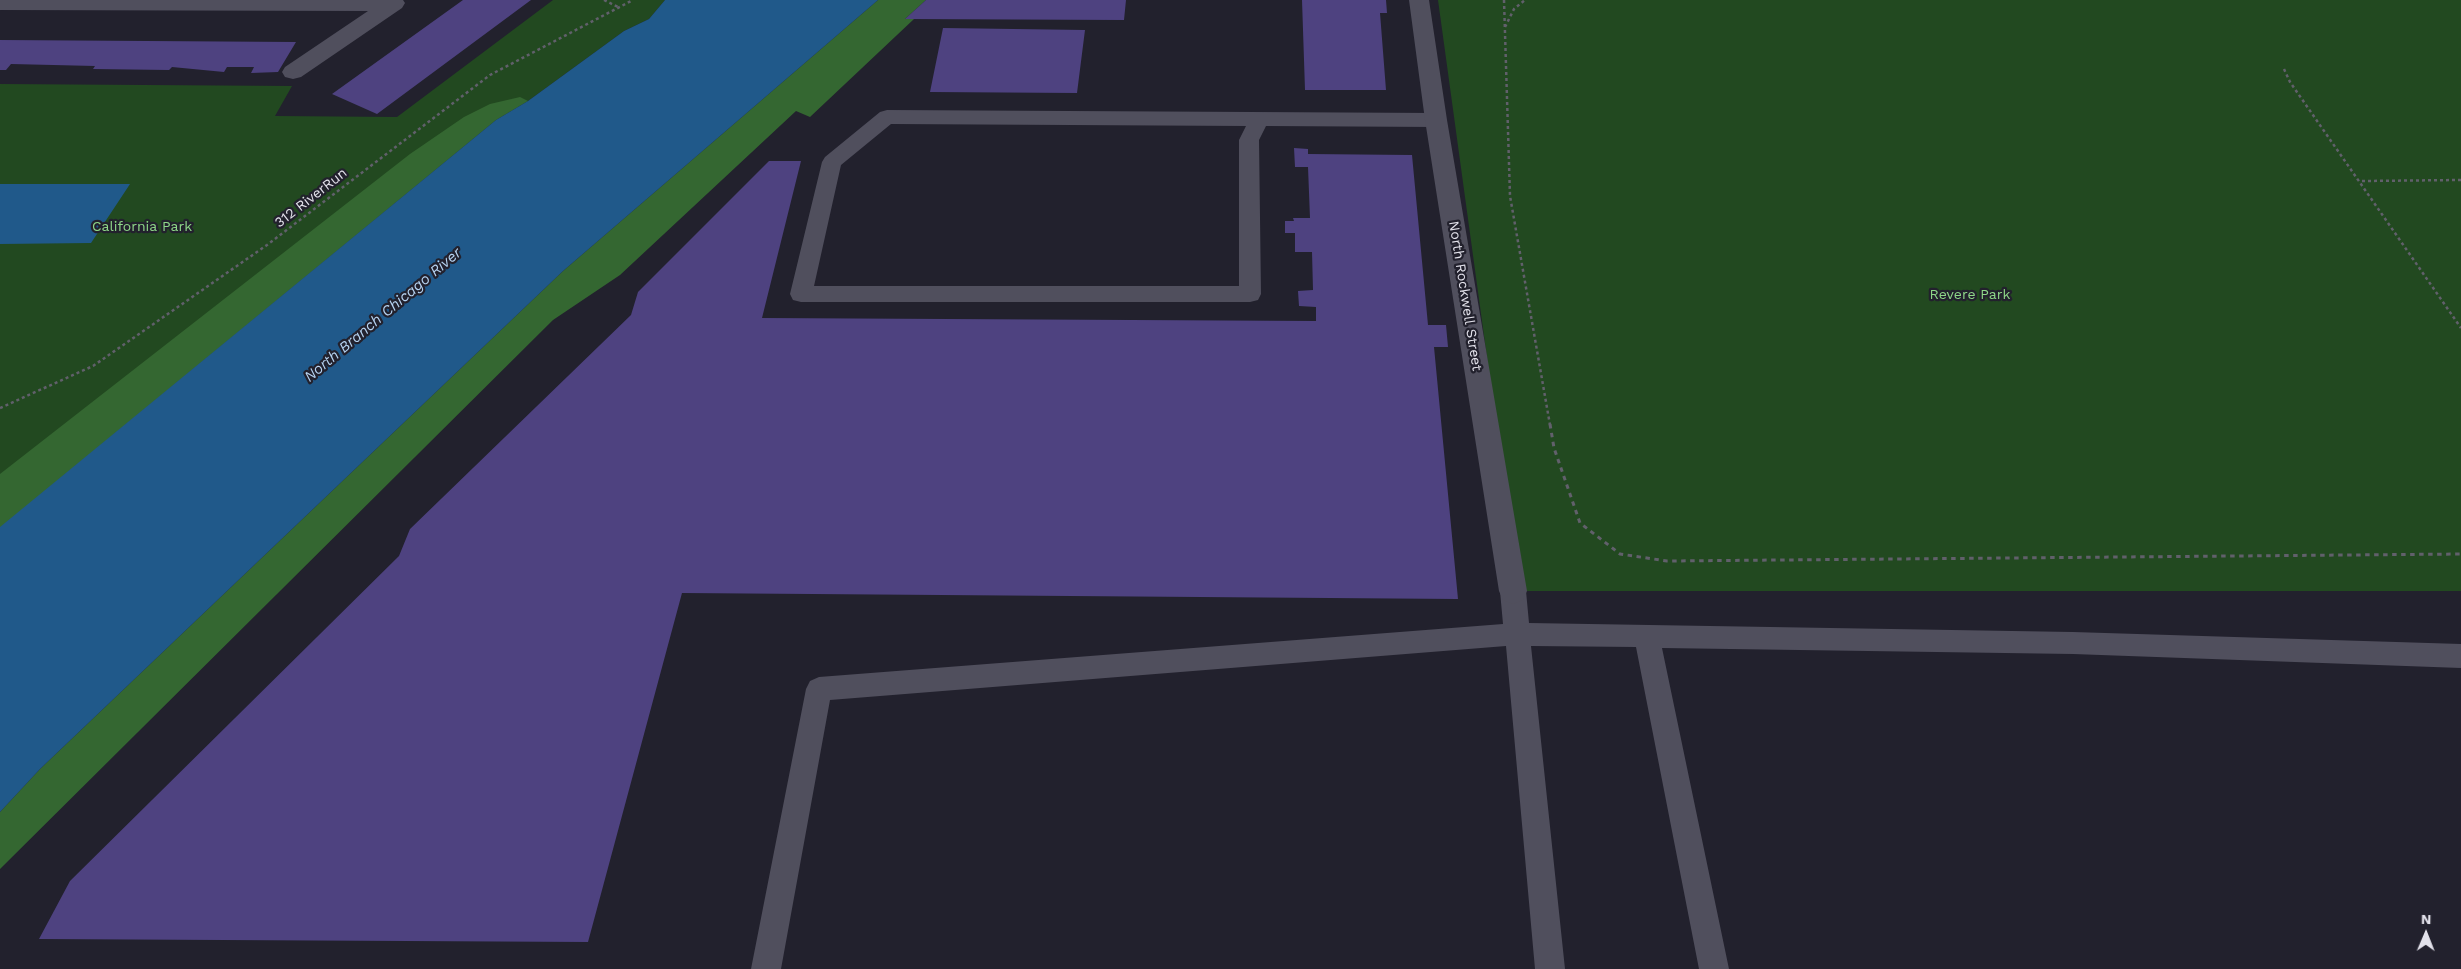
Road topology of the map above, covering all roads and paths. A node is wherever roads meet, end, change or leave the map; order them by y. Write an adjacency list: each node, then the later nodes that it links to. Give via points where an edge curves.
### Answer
1 (604, 0): 8 (path)
2 (633, 0): 8 (path, 312 RiverRun)
3 (1419, 0): 13 (street, North Rockwell Street)
4 (1504, 0): 9 (path)
5 (1525, 0): 9 (path, via 1514,9)
6 (0, 2): 7 (street)
7 (396, 3): 11 (street)
8 (619, 7): 17 (path, 312 RiverRun, via 490,75 267,245 92,366)
9 (1504, 28): 18 (path, via 1510,196 1554,448 1580,523 1620,554 1667,561)
10 (2284, 69): 15 (path)
11 (293, 72)
12 (1260, 119): 12 (lane, via 887,117 832,162 801,294 1250,294 1249,140); 13 (lane)
13 (1436, 120): 19 (street, North Rockwell Street)
14 (2461, 180): 15 (path)
15 (2361, 181): 16 (path)
16 (2461, 328)
17 (0, 408)
18 (2461, 554)
19 (1513, 591): 20 (lane)
20 (1518, 634): 21 (lane); 23 (lane, via 819,689); 24 (lane)
21 (1647, 637): 22 (lane, via 2072,644); 25 (lane)
22 (2461, 656)
23 (766, 969)
24 (1550, 969)
25 (1714, 969)

